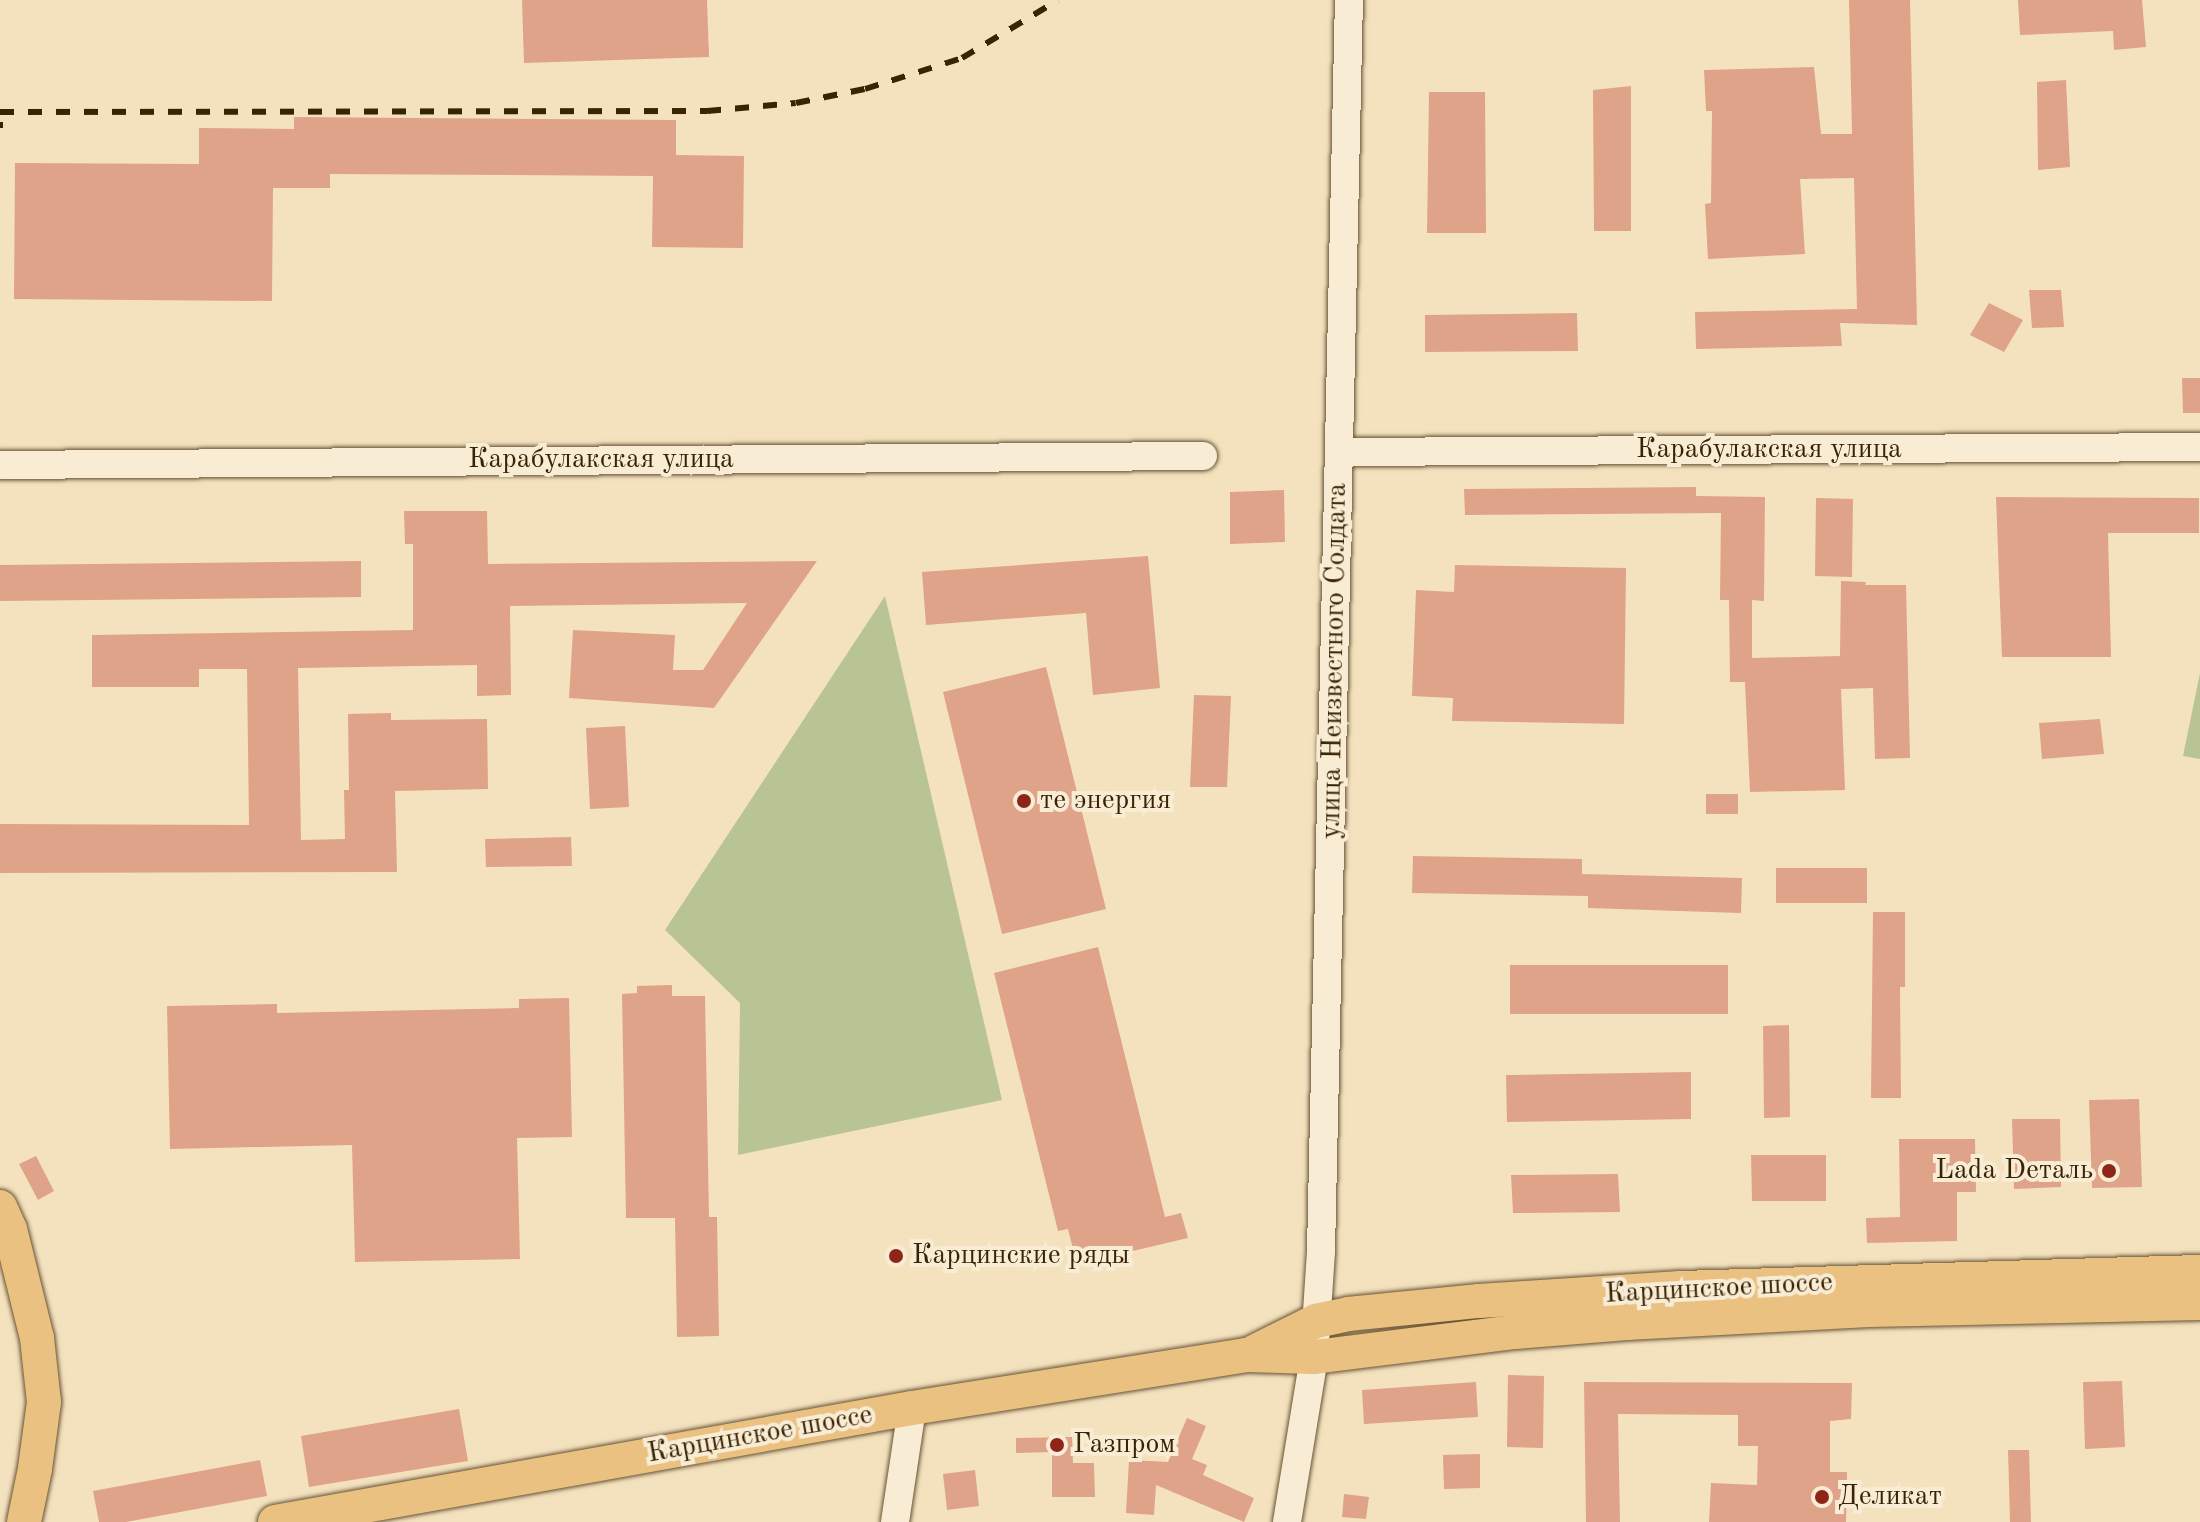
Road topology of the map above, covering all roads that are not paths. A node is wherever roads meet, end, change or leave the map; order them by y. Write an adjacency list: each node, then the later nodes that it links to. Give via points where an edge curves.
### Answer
1 (1349, 0): 3 (street, улица Неизвестного Солдата)
2 (2200, 447): 3 (street, Карабулакская улица)
3 (1339, 452): 9 (street, улица Неизвестного Солдата)
4 (1203, 456): 5 (street, Карабулакская улица)
5 (0, 465)
6 (0, 1207): 13 (main road, via 37,1338 44,1402)
7 (2200, 1272): 9 (main road, Карцинское шоссе, via 1681,1288 1479,1301)
8 (2200, 1303): 11 (main road, Карцинское шоссе, via 1869,1310 1627,1323)
9 (1316, 1321): 10 (main road, Карцинское шоссе); 11 (street, улица Неизвестного Солдата)
10 (1246, 1355): 11 (main road, Карцинское шоссе); 12 (main road, Карцинское шоссе)
11 (1314, 1357): 16 (street, улица Неизвестного Солдата)
12 (912, 1408): 14 (main road, Карцинское шоссе); 15 (street)
13 (24, 1522)
14 (275, 1522)
15 (895, 1522)
16 (1287, 1522)

